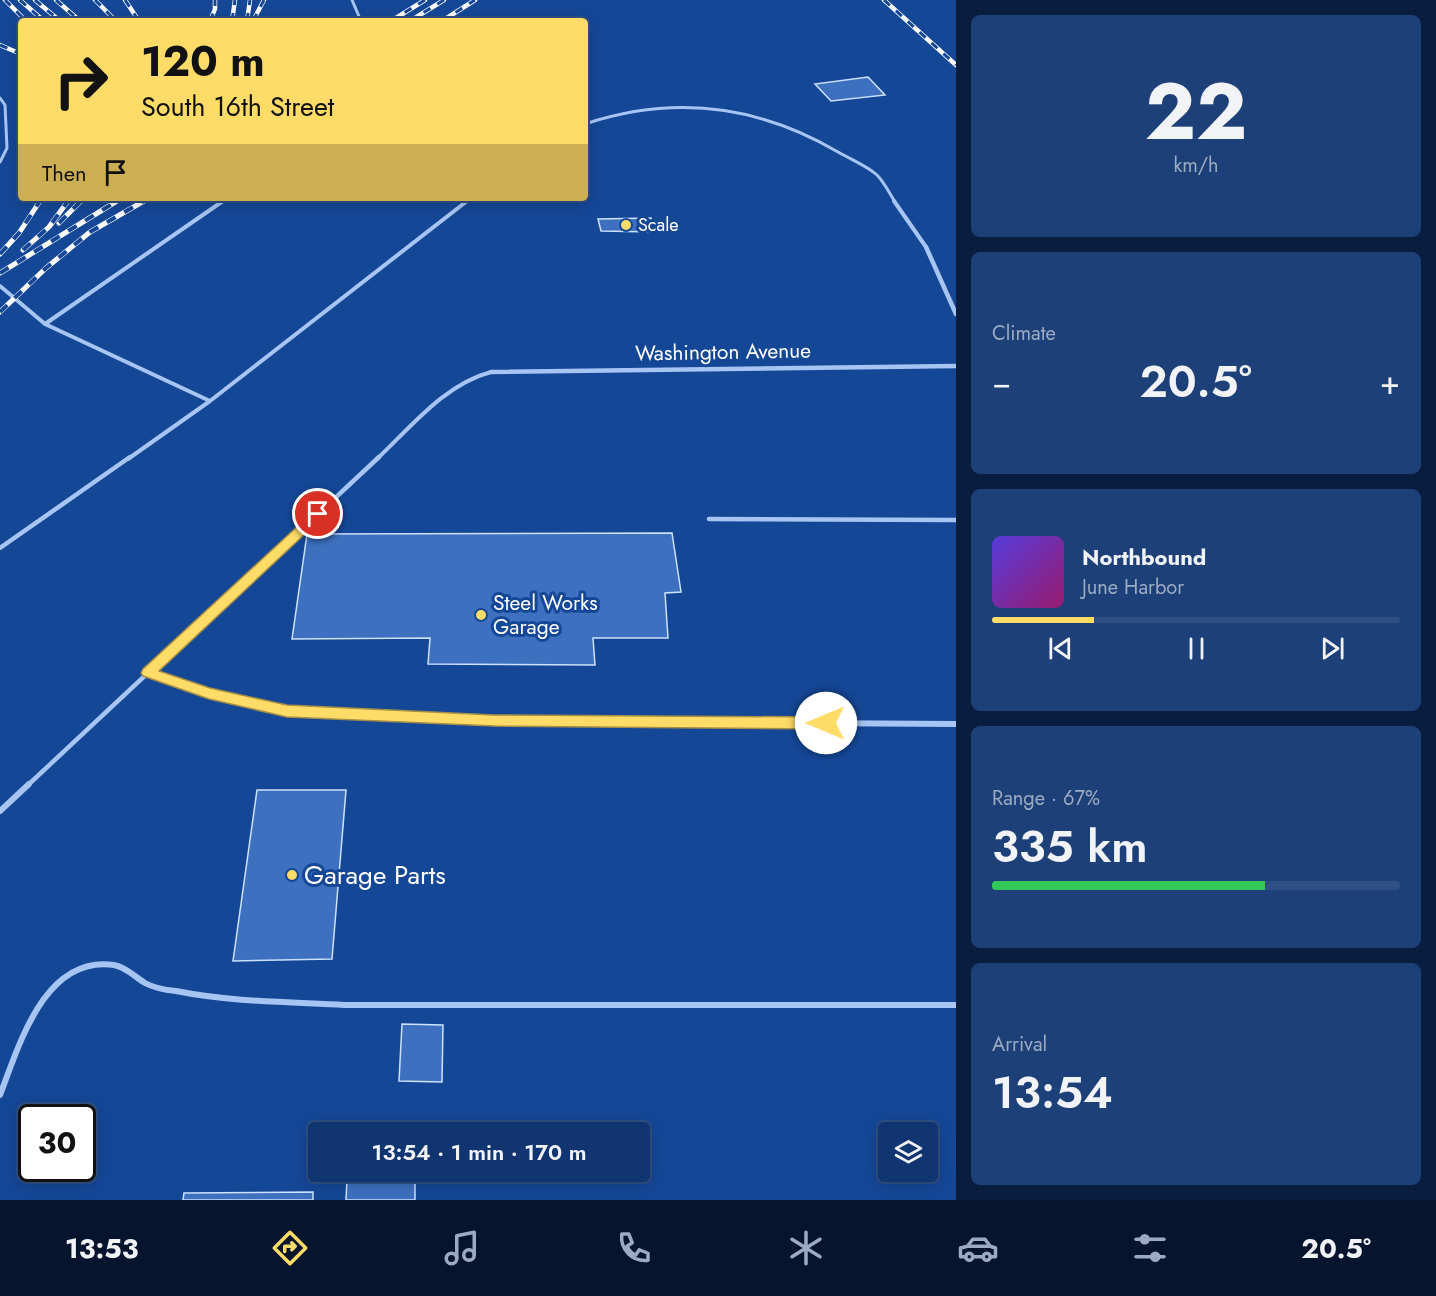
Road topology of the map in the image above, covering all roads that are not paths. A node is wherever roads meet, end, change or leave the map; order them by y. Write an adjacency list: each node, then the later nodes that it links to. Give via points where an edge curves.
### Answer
1 (352, 0): 2 (lane)
2 (360, 18)
3 (0, 98): 5 (lane, via 5,105 7,148)
4 (588, 123): 8 (lane, via 654,108 707,108 750,115 807,134 877,175)
5 (0, 162)
6 (222, 201): 11 (lane)
7 (466, 201): 14 (lane)
8 (926, 247): 10 (street)
9 (0, 286): 11 (lane)
10 (956, 314)
11 (45, 324): 14 (lane)
12 (956, 366): 13 (street, Washington Avenue)
13 (491, 372): 18 (lane, via 455,386)
14 (210, 401): 17 (lane)
15 (709, 519): 16 (lane)
16 (956, 520)
17 (0, 548)
18 (148, 673): 19 (street, via 209,694 287,711 494,721); 20 (lane)
19 (956, 724)
20 (0, 811)
21 (956, 1005): 22 (lane, via 344,1005 155,988 117,966 95,966 56,983 35,1010)
22 (0, 1095)

